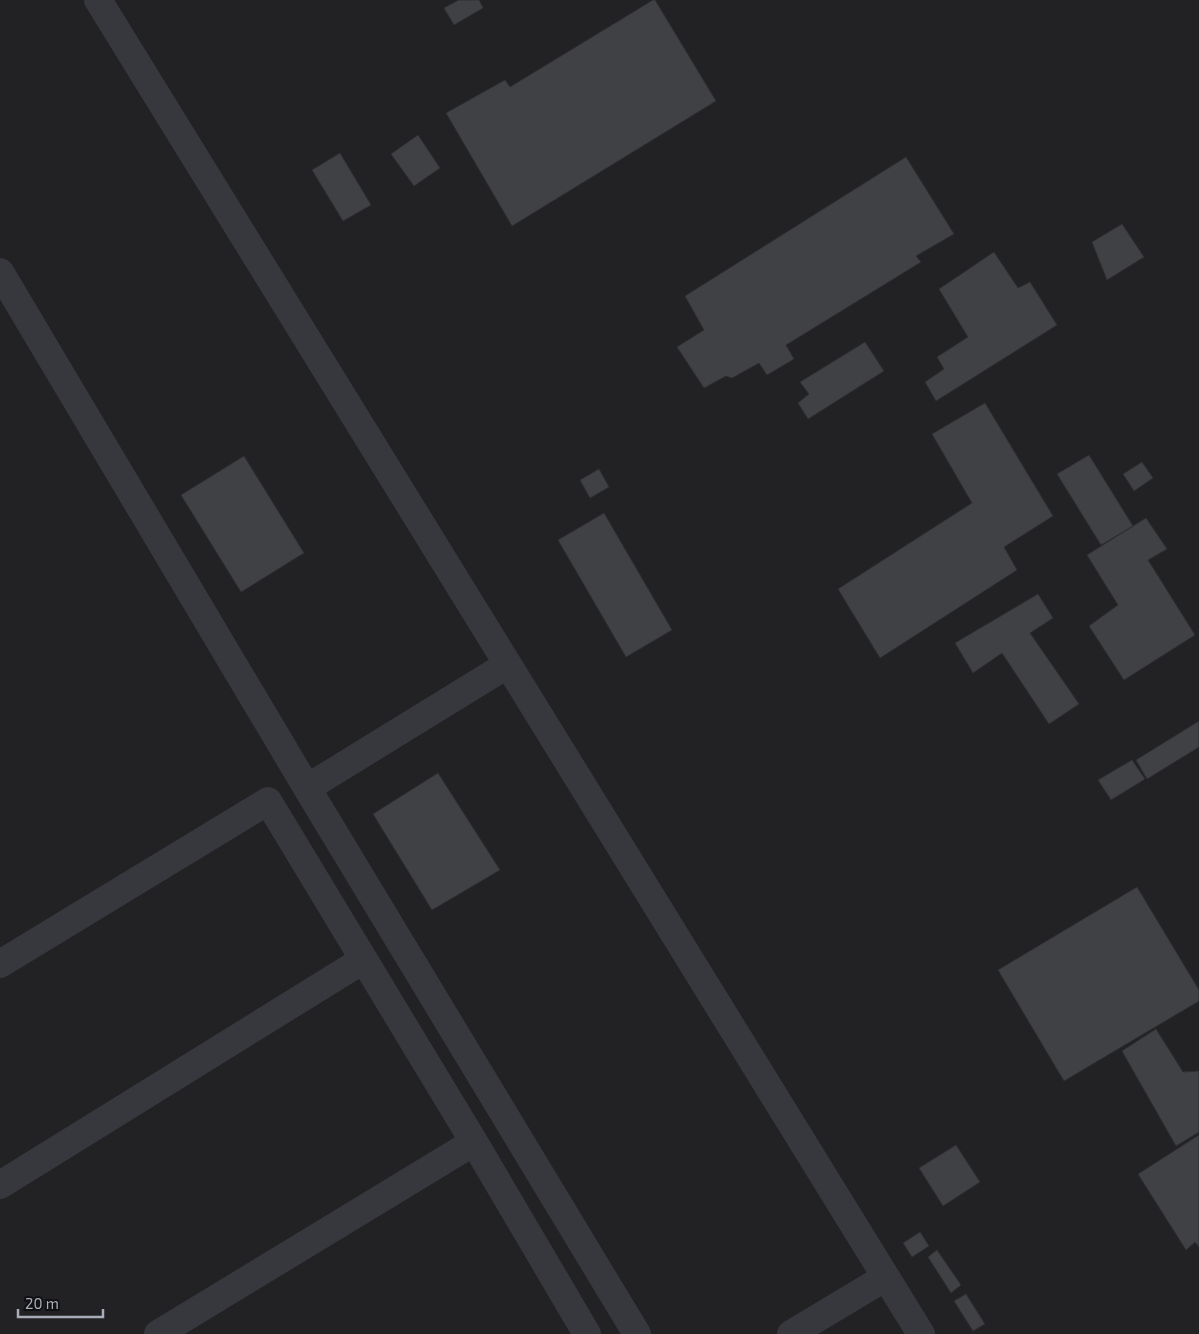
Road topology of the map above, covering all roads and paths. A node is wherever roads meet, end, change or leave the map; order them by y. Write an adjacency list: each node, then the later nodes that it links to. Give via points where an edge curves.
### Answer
1 (98, 0): 3 (street)
2 (0, 272): 4 (street)
3 (507, 665): 4 (street); 9 (street)
4 (307, 788): 10 (street)
5 (363, 960): 6 (street, via 268,801); 7 (street); 8 (street)
6 (0, 964)
7 (474, 1142): 11 (street); 12 (street)
8 (0, 1185)
9 (886, 1277): 13 (street); 14 (street)
10 (628, 1331)
11 (158, 1334)
12 (587, 1334)
13 (790, 1334)
14 (921, 1334)

